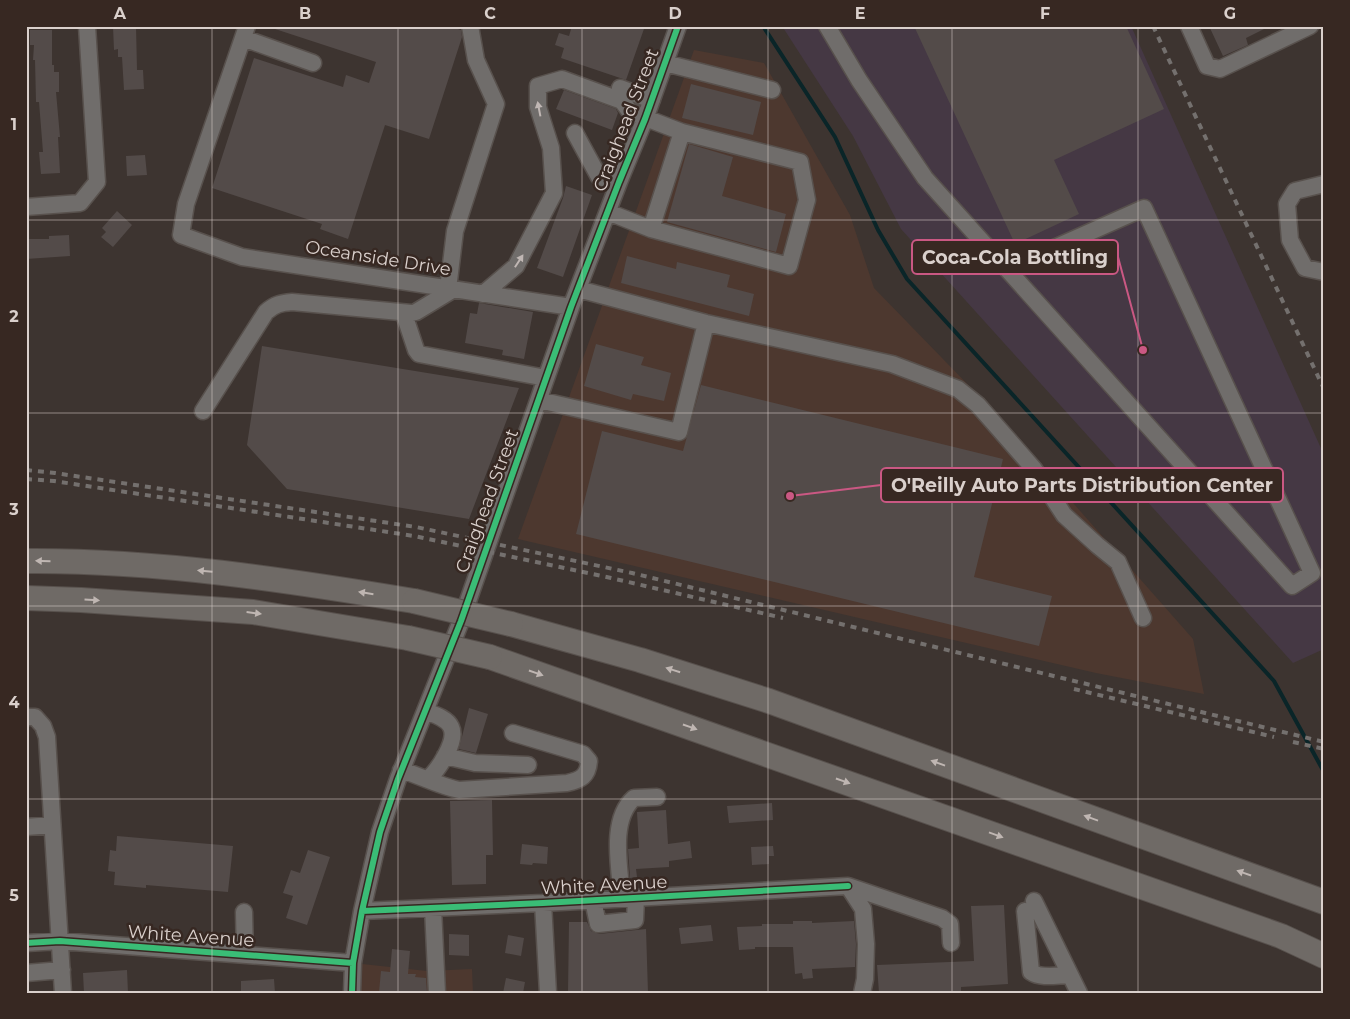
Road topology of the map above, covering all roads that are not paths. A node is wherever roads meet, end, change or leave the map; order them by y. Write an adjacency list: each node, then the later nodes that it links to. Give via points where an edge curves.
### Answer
1 (87, 26): 18 (street, via 97,182 80,203)
2 (470, 26): 23 (street, via 476,60 496,104 455,231)
3 (678, 26): 9 (street, Craighead Street)
4 (827, 26): 21 (street, via 925,178)
5 (1189, 26): 6 (street, via 1207,66 1220,69)
6 (1310, 26)
7 (245, 32): 8 (street); 23 (street, Oceanside Drive, via 186,204 181,235 242,257)
8 (313, 63)
9 (665, 63): 11 (street); 12 (street, Craighead Street)
10 (620, 88): 12 (street)
11 (772, 90)
12 (652, 100): 13 (street, Craighead Street)
13 (645, 119): 14 (street); 16 (street, Craighead Street); 25 (street, one-way to 13, via 516,266 554,193 551,148 538,107 538,86 562,79 622,101 630,112)
14 (682, 132): 20 (street); 20 (street, via 800,162 807,200 790,266)
15 (575, 133): 16 (street, via 599,177)
16 (618, 182): 19 (street, Craighead Street)
17 (1324, 184): 22 (street, via 1295,191 1287,204 1290,240 1305,268)
18 (26, 207)
19 (608, 212): 20 (street); 24 (street, Craighead Street)
20 (652, 229)
21 (1007, 269): 21 (street, via 1144,208 1312,573 1292,586)
22 (1324, 272)
23 (451, 289): 25 (street, Oceanside Drive); 27 (street, via 416,312)
24 (578, 289): 26 (street, Craighead Street); 28 (street)
25 (484, 294): 26 (street, Oceanside Drive)
26 (571, 307): 29 (street, Craighead Street)
27 (404, 314): 29 (street, via 418,354); 31 (street, via 292,302 273,306)
28 (706, 323): 30 (street, via 679,432); 34 (street, via 892,364 958,389 978,405 1034,470 1064,514 1118,562)
29 (546, 378): 30 (street, Craighead Street)
30 (539, 400): 35 (street, Craighead Street, via 461,621)
31 (203, 411)
32 (26, 561): 46 (highway, one-way to 32, bridge, via 769,701 511,624 414,601 240,574 130,564)
33 (26, 598): 56 (highway, one-way to 56, bridge, via 253,612 408,638 490,657)
34 (1143, 618)
35 (425, 710): 38 (street, via 451,727 453,737); 40 (street, Craighead Street)
36 (26, 717): 43 (street, via 35,717 47,737)
37 (513, 733): 41 (street, via 583,754 589,761 583,778 567,783 459,790)
38 (445, 756): 39 (street, via 475,763); 41 (street, via 438,770)
39 (528, 765)
40 (401, 770): 41 (street); 53 (street, Craighead Street, via 380,832)
41 (428, 779)
42 (657, 797): 47 (street, via 634,798 624,809 620,821 618,846)
43 (52, 825): 44 (street); 55 (street)
44 (26, 827)
45 (848, 886): 47 (street, White Avenue); 58 (street, via 942,918 950,924); 70 (street, via 863,909 866,944)
46 (1290, 890): 48 (highway); 50 (highway)
47 (629, 898): 49 (street, White Avenue); 49 (street, via 635,920 598,924)
48 (1324, 898)
49 (592, 900): 51 (street, White Avenue)
50 (1324, 902)
51 (543, 903): 52 (street, White Avenue); 69 (street)
52 (433, 908): 53 (street, White Avenue); 68 (street)
53 (362, 911): 62 (street, Craighead Street)
54 (244, 912): 60 (street)
55 (60, 941): 57 (street, White Avenue); 60 (street, White Avenue); 63 (street)
56 (1295, 942): 59 (highway); 61 (highway)
57 (26, 943)
58 (951, 944)
59 (1324, 952)
60 (245, 955): 62 (street, White Avenue)
61 (1324, 956)
62 (353, 963): 67 (street, Craighead Street)
63 (62, 970): 64 (street); 66 (street)
64 (26, 973)
65 (1070, 975): 65 (street, via 1029,906 1030,972 1044,976); 71 (street)
66 (63, 993)
67 (352, 993)
68 (437, 993)
69 (548, 993)
70 (862, 993)
71 (1079, 993)

